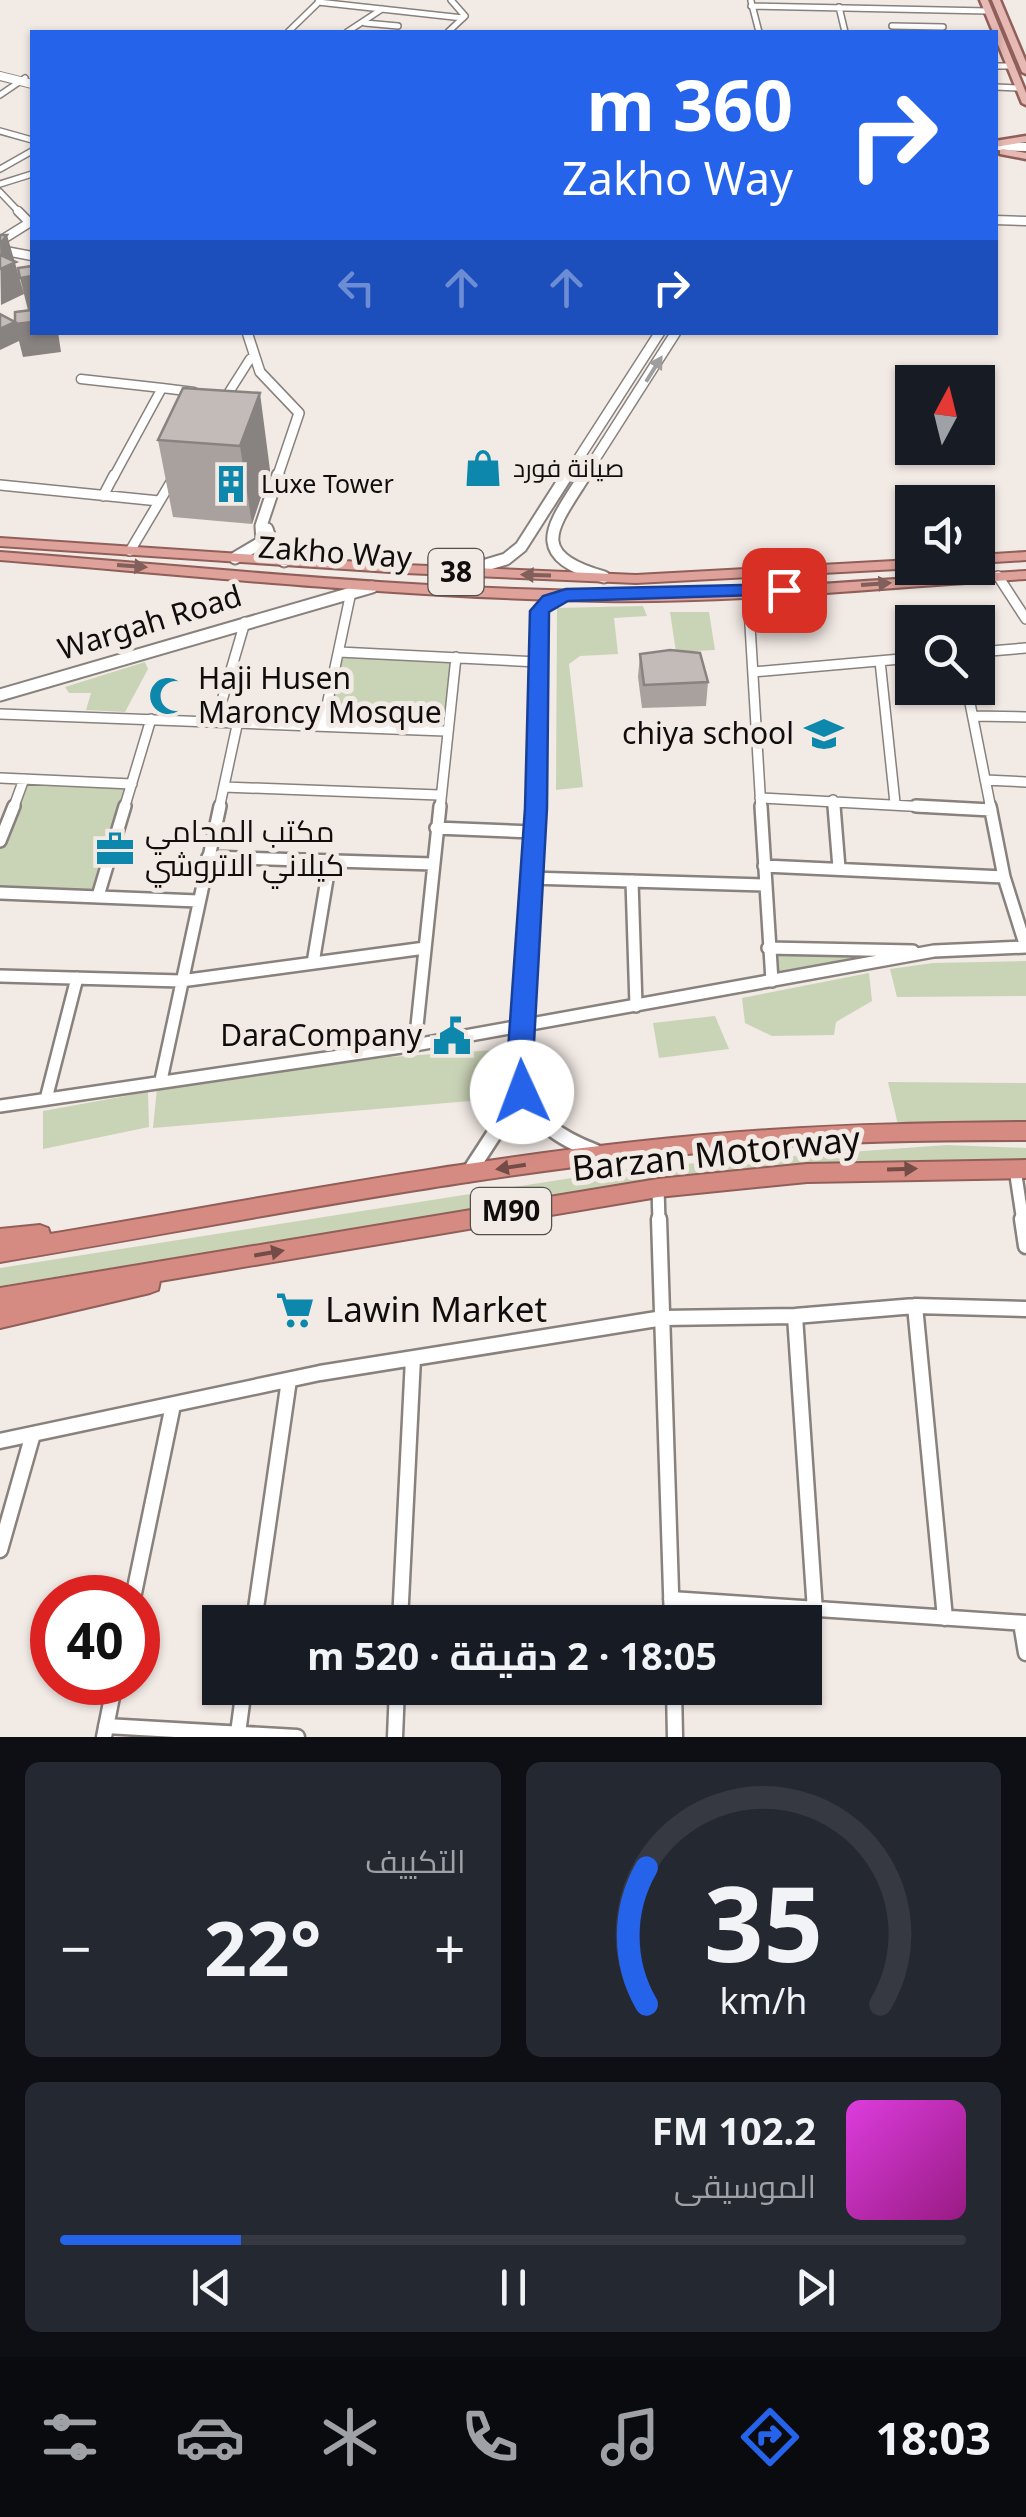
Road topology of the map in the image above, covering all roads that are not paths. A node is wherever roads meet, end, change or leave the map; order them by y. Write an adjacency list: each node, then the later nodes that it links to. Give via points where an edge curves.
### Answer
1 (451, 0): 13 (street)
2 (984, 0): 11 (main road)
3 (996, 0): 28 (main road)
4 (320, 1): 9 (street); 17 (street)
5 (751, 3): 7 (street); 21 (street)
6 (862, 4): 7 (street); 8 (street)
7 (839, 7): 22 (street)
8 (887, 8): 10 (street); 16 (street)
9 (382, 9): 12 (street); 14 (street)
10 (937, 10): 11 (street); 23 (street)
11 (988, 11): 24 (main road)
12 (411, 12): 13 (street); 15 (street)
13 (464, 18): 20 (street)
14 (364, 22): 15 (street); 18 (street)
15 (398, 26): 19 (street)
16 (893, 29): 23 (street)
17 (290, 30)
18 (350, 30)
19 (394, 30)
20 (450, 30)
21 (758, 30)
22 (845, 30)
23 (944, 30)
24 (996, 30)
25 (998, 34): 27 (main road)
26 (998, 66): 27 (street)
27 (1012, 66): 32 (main road)
28 (1026, 72)
29 (4, 76): 30 (street)
30 (27, 81): 33 (street)
31 (998, 87): 32 (street)
32 (1020, 88): 34 (main road)
33 (0, 95)
34 (1026, 104)
35 (1, 132): 36 (street)
36 (30, 138)
37 (1026, 139): 38 (main road)
38 (998, 148)
39 (998, 148): 41 (main road)
40 (30, 152): 42 (street)
41 (1026, 152)
42 (0, 169)
43 (30, 175): 44 (street)
44 (0, 184)
45 (0, 192): 48 (street)
46 (998, 217): 47 (street)
47 (1026, 218)
48 (30, 221)
49 (30, 223): 50 (street)
50 (0, 241)
51 (0, 250): 52 (street)
52 (30, 256)
53 (250, 335): 57 (street)
54 (251, 335): 74 (street, via 262,368 306,411 268,524)
55 (658, 335): 61 (street)
56 (674, 335): 62 (street, one-way to 56)
57 (250, 358): 60 (street); 70 (street, via 299,413)
58 (81, 379): 59 (street)
59 (162, 388): 60 (street); 67 (street)
60 (226, 396): 63 (street)
61 (615, 402): 62 (street); 66 (street)
62 (630, 407): 66 (street)
63 (217, 411)
64 (178, 471): 68 (street)
65 (0, 485): 67 (street)
66 (564, 494): 80 (street, via 506,559); 83 (street, via 551,529 558,556)
67 (102, 496): 68 (street)
68 (159, 501): 72 (street)
69 (0, 542): 71 (highway, Zakho Way / 38)
70 (256, 549): 74 (street); 77 (street)
71 (23, 550): 73 (highway, Zakho Way / 38); 75 (highway, Zakho Way / 38)
72 (130, 551): 73 (highway, Zakho Way / 38); 77 (highway, Zakho Way / 38)
73 (60, 553): 84 (highway, Zakho Way / 38, one-way to 84)
74 (279, 554): 77 (highway, Zakho Way / 38); 80 (highway, Zakho Way / 38)
75 (0, 556)
76 (1026, 556): 78 (highway)
77 (235, 558)
78 (995, 558)
79 (895, 565): 83 (highway, Zakho Way / 38)
80 (462, 572): 83 (highway, Zakho Way / 38, one-way to 80)
81 (1026, 575): 82 (highway, Zakho Way / 38)
82 (998, 576): 88 (highway, Zakho Way / 38, one-way to 82); 92 (street)
83 (606, 578)
84 (312, 579): 85 (highway, Zakho Way / 38); 90 (street, via 322,588)
85 (382, 584): 86 (highway, Zakho Way / 38); 87 (street, Wargah Road)
86 (511, 591): 89 (highway, Zakho Way / 38); 91 (street)
87 (351, 592): 90 (street, Wargah Road); 96 (street)
88 (748, 592): 89 (highway, Zakho Way / 38); 101 (street)
89 (575, 594): 91 (street)
90 (314, 600): 93 (street, Wargah Road)
91 (540, 611): 100 (street)
92 (1026, 619)
93 (246, 621): 102 (street, Wargah Road); 108 (street)
94 (1026, 648): 95 (street)
95 (995, 651)
96 (339, 652): 97 (street); 110 (street)
97 (456, 657): 100 (street); 111 (street)
98 (895, 660): 99 (street)
99 (880, 661): 101 (street); 121 (street)
100 (538, 662): 124 (street)
101 (752, 672): 119 (street)
102 (0, 694)
103 (971, 705): 105 (street)
104 (0, 714): 107 (street)
105 (973, 716): 106 (street); 114 (street)
106 (1026, 718)
107 (151, 719): 108 (street); 116 (street)
108 (216, 721): 109 (street)
109 (238, 722): 110 (street); 117 (street)
110 (323, 724): 111 (street)
111 (445, 731): 118 (street)
112 (0, 778): 113 (street)
113 (24, 779): 116 (street); 125 (street)
114 (986, 780): 115 (street); 122 (street)
115 (1026, 782)
116 (132, 784): 136 (street)
117 (224, 786): 118 (street); 126 (street)
118 (439, 795): 123 (street)
119 (760, 798): 120 (street); 129 (street)
120 (832, 800): 121 (street); 130 (street)
121 (895, 803): 122 (street)
122 (991, 810): 131 (street)
123 (436, 828): 124 (street); 128 (street)
124 (534, 832): 132 (street)
125 (0, 841)
126 (208, 857): 127 (street); 137 (street)
127 (330, 861): 128 (street); 142 (street)
128 (433, 864): 138 (street)
129 (764, 866): 130 (street); 134 (street)
130 (839, 868): 131 (street)
131 (1004, 877): 140 (street)
132 (530, 878): 133 (street); 148 (street)
133 (632, 881): 134 (street); 147 (street)
134 (765, 885): 139 (street)
135 (0, 893): 136 (street)
136 (98, 896): 137 (street)
137 (198, 901): 145 (street)
138 (424, 948): 142 (street); 149 (street)
139 (768, 948): 141 (street); 146 (street)
140 (1026, 948): 141 (street)
141 (934, 951): 146 (street)
142 (313, 963): 145 (street)
143 (0, 976): 144 (street)
144 (77, 978): 145 (street); 152 (street)
145 (180, 980): 151 (street)
146 (772, 981): 147 (street)
147 (636, 1006): 148 (street)
148 (522, 1027): 149 (street); 150 (street)
149 (415, 1045): 151 (street)
150 (519, 1079): 155 (street, via 538,1121); 157 (street, via 510,1111)
151 (162, 1080): 152 (street)
152 (46, 1099): 153 (street)
153 (0, 1106)
154 (1026, 1131): 155 (highway, Barzan Motorway / M90, via 839,1134)
155 (598, 1152): 157 (highway, Barzan Motorway / M90, one-way to 157)
156 (1021, 1169): 158 (highway, Barzan Motorway / M90, one-way to 156, via 807,1173); 161 (street)
157 (468, 1174): 159 (highway, Barzan Motorway / M90)
158 (658, 1188): 163 (highway, Barzan Motorway / M90, one-way to 158); 169 (street)
159 (131, 1231): 160 (highway); 162 (highway, Barzan Motorway / M90)
160 (0, 1239)
161 (1026, 1246)
162 (0, 1252)
163 (207, 1264): 164 (highway, Barzan Motorway / M90); 168 (highway, via 110,1295)
164 (0, 1298)
165 (915, 1306): 166 (street); 167 (street); 184 (street)
166 (1026, 1310)
167 (795, 1316): 169 (street); 182 (street)
168 (0, 1318)
169 (663, 1318): 170 (street); 177 (street)
170 (413, 1358): 171 (street); 179 (street)
171 (289, 1380): 172 (street); 178 (street)
172 (173, 1405): 173 (street); 176 (street)
173 (33, 1434): 174 (street); 175 (street)
174 (0, 1441)
175 (0, 1550)
176 (138, 1575)
177 (672, 1599): 180 (street); 181 (street)
178 (256, 1605)
179 (401, 1605)
180 (672, 1605)
181 (744, 1605)
182 (816, 1605)
183 (822, 1611): 184 (street)
184 (945, 1618): 185 (street)
185 (1023, 1623): 186 (street)
186 (1026, 1653)
187 (110, 1705): 191 (street)
188 (242, 1705): 192 (street)
189 (396, 1705): 194 (street)
190 (674, 1705): 195 (street)
191 (105, 1732): 192 (street)
192 (238, 1733): 193 (street)
193 (296, 1737)
194 (395, 1737)
195 (675, 1737)

